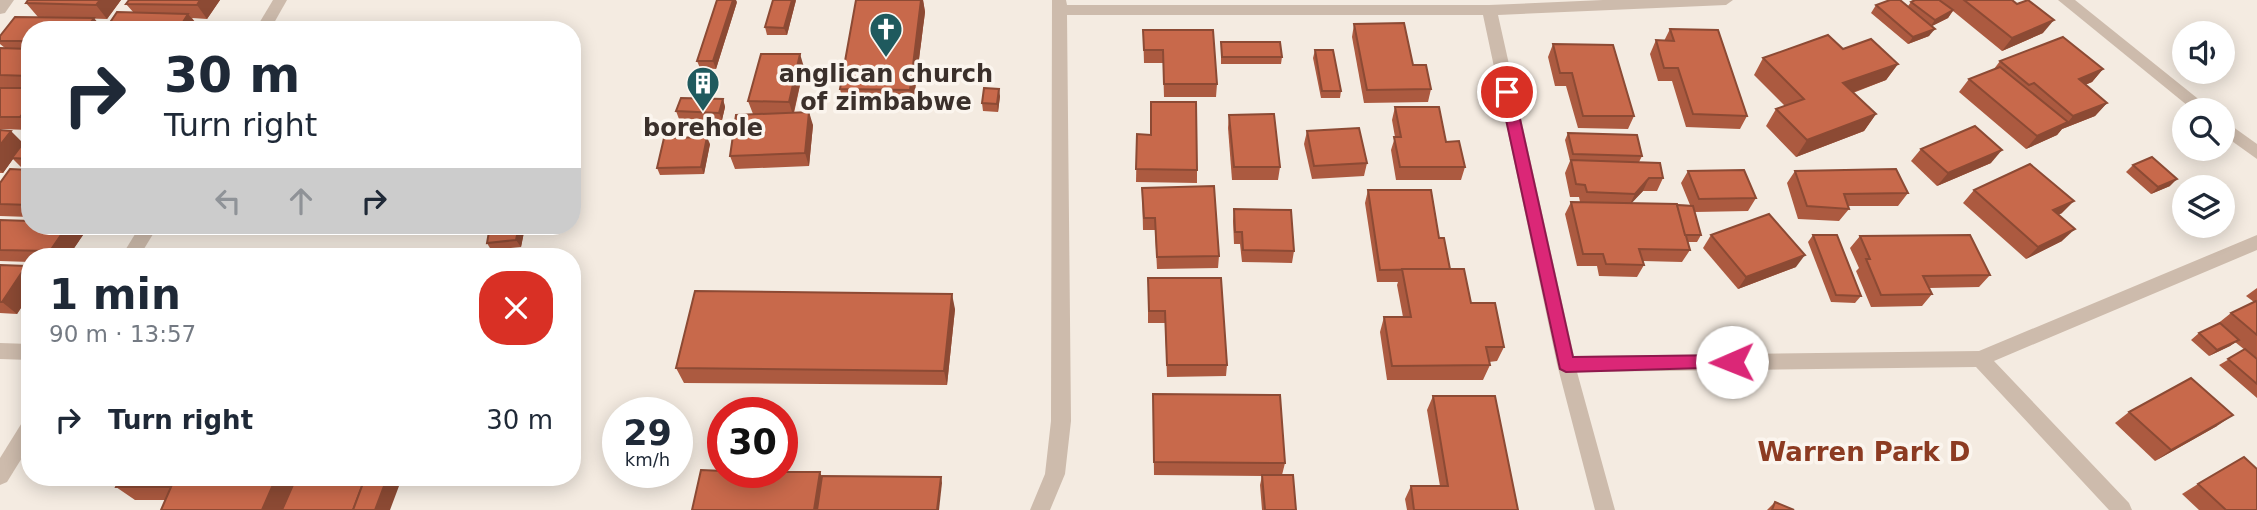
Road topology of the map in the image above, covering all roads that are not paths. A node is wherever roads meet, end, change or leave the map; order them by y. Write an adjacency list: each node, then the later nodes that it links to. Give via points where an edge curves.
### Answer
1 (7, 0): 6 (street)
2 (280, 0): 8 (street)
3 (1726, 0): 7 (street)
4 (2065, 0): 9 (street)
5 (1059, 5): 7 (street); 19 (street, via 1061,421 1055,474)
6 (0, 9)
7 (1489, 10): 16 (street)
8 (267, 21)
9 (2189, 98)
10 (2235, 135): 11 (street)
11 (2257, 153)
12 (2257, 242): 15 (street)
13 (0, 351): 14 (street)
14 (21, 352)
15 (1980, 359): 16 (street); 21 (street)
16 (1566, 364): 20 (street)
17 (21, 442): 18 (street)
18 (0, 476)
19 (1040, 510)
20 (1605, 510)
21 (2122, 510)

